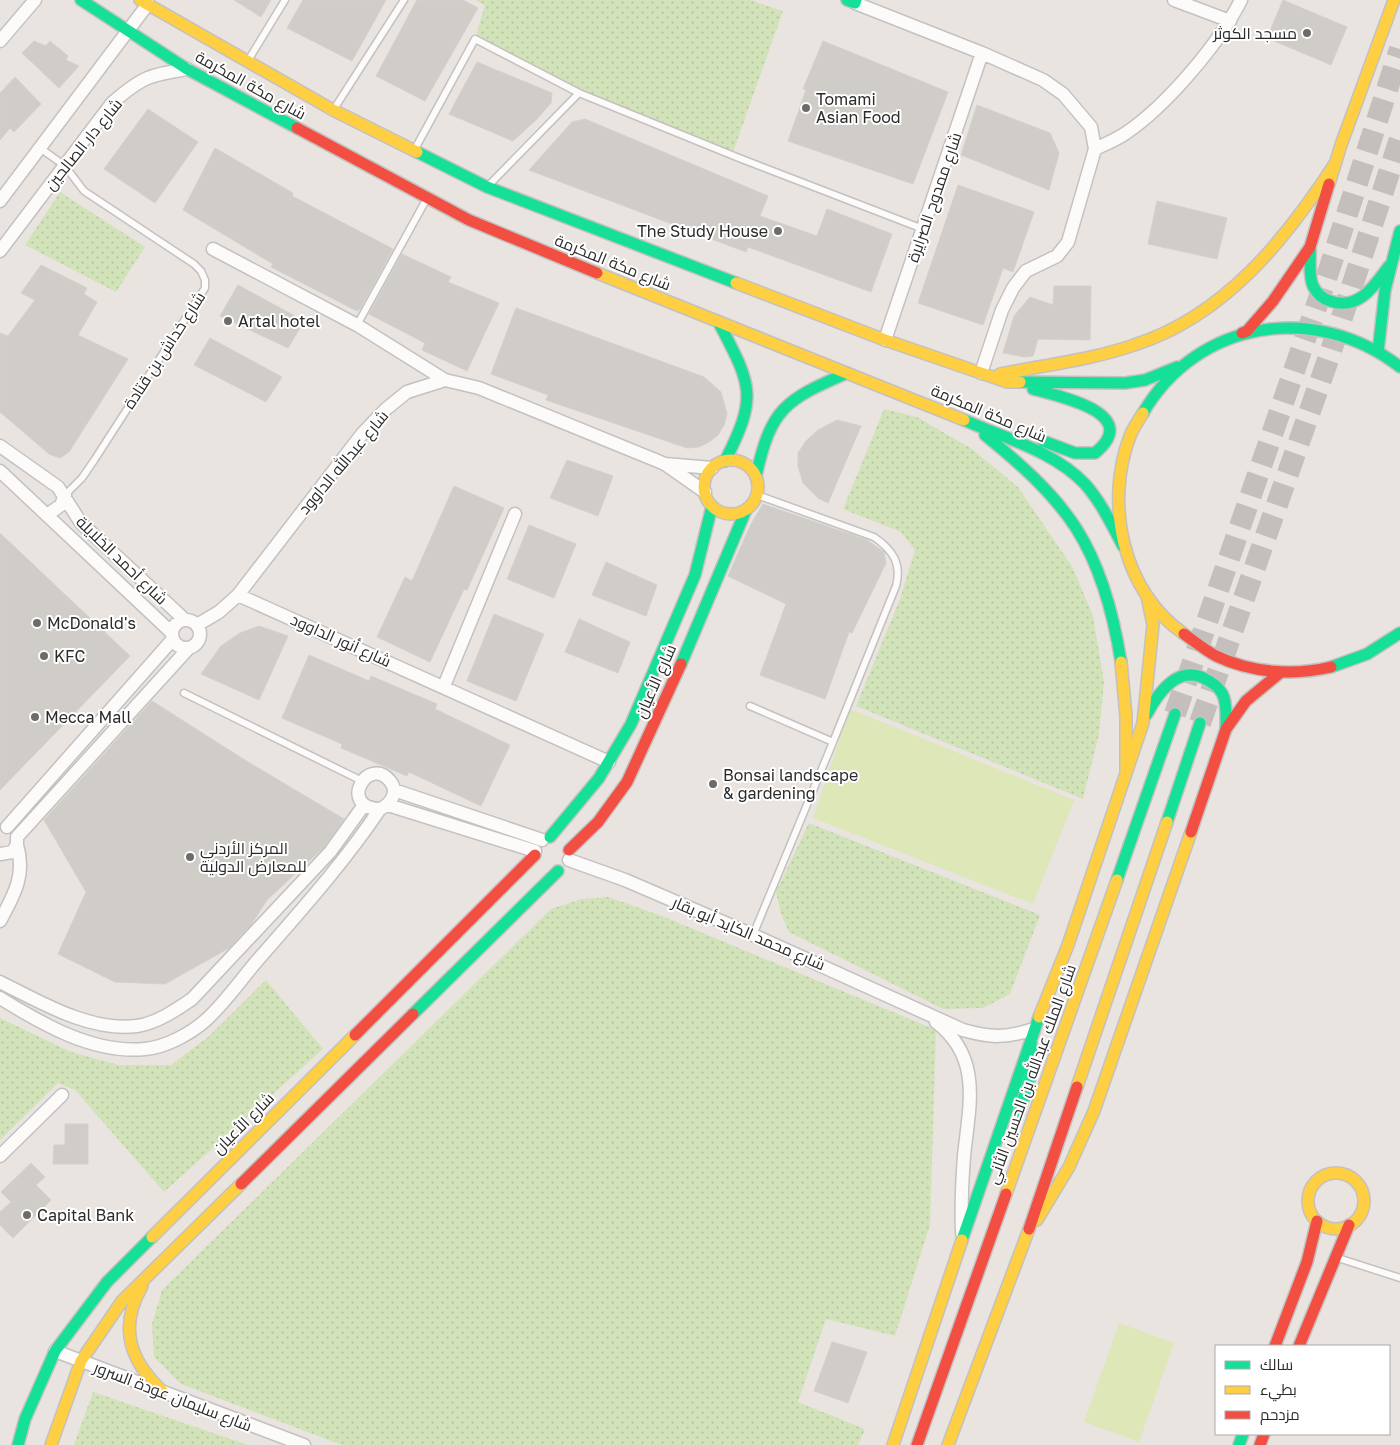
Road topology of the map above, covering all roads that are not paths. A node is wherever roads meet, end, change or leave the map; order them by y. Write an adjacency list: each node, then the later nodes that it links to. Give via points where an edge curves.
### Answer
1 (35, 0): 12 (street)
2 (81, 0): 11 (main road, شارع مكة المكرمة)
3 (285, 0): 14 (lane)
4 (404, 0): 17 (lane)
5 (1174, 0): 10 (street)
6 (1240, 0): 10 (street)
7 (1394, 0): 21 (main road)
8 (853, 1): 13 (street)
9 (144, 2): 11 (street, شارع دار الصالحين); 14 (main road, شارع مكة المكرمة)
10 (1230, 21): 19 (street, via 1217,41 1157,107 1126,134)
11 (128, 31): 15 (main road, شارع مكة المكرمة); 18 (street, شارع دار الصالحين)
12 (0, 41)
13 (982, 53): 19 (street, via 1043,80 1063,94 1091,127); 26 (street, شارع ممدوح الصرايرة)
14 (247, 63): 17 (main road, شارع مكة المكرمة)
15 (187, 68): 22 (street, شارع دار الصالحين, via 151,75 132,86 112,103); 24 (main road, شارع مكة المكرمة)
16 (579, 93): 20 (lane, via 475,38); 23 (lane); 26 (lane)
17 (333, 110): 20 (main road, شارع مكة المكرمة)
18 (40, 148): 22 (lane, شارع خداش بن قتادة); 25 (street, شارع دار الصالحين)
19 (1095, 150): 40 (street, via 1068,242 1057,256 1026,271 1013,288 1002,310)
20 (414, 152): 23 (main road, شارع مكة المكرمة)
21 (1336, 162): 28 (main road); 40 (main road, via 1307,208 1256,266 1220,297 1173,330 1123,349)
22 (64, 166): 30 (street, شارع دار الصالحين); 52 (lane, شارع خداش بن قتادة, via 84,191 187,258 201,271 205,280 205,288 95,459)
23 (487, 187): 35 (main road, شارع مكة المكرمة)
24 (427, 199): 32 (main road, شارع مكة المكرمة, via 468,220); 33 (lane)
25 (0, 202)
26 (923, 229): 35 (street, شارع ممدوح الصرايرة)
27 (1400, 231): 31 (main road)
28 (1310, 247): 31 (main road, via 1312,284 1325,299 1337,304 1352,304 1360,300); 34 (main road, via 1273,301 1247,331)
29 (213, 249): 33 (street)
30 (0, 251)
31 (1389, 266): 36 (main road, via 1378,332)
32 (719, 323): 39 (main road, شارع مكة المكرمة); 46 (main road, via 743,369 750,396 746,418)
33 (357, 325): 41 (street)
34 (1229, 337): 36 (main road, via 1254,330 1306,328 1355,340); 37 (main road)
35 (885, 340): 40 (main road, شارع مكة المكرمة)
36 (1378, 352): 38 (main road)
37 (1177, 367): 42 (main road, شارع مكة المكرمة, via 1145,380 1125,383); 58 (main road, via 1154,391 1137,418 1124,449 1117,497)
38 (1400, 367)
39 (847, 373): 43 (main road, شارع مكة المكرمة); 50 (main road, via 795,395 782,407 772,421 762,446)
40 (986, 375): 42 (main road, شارع مكة المكرمة)
41 (445, 380): 47 (street, via 478,388); 59 (street, شارع عبدالله الداوود, via 407,392 386,409 362,434)
42 (1007, 382): 43 (main road, via 1095,408 1110,425 1104,443 1095,453 1076,453)
43 (910, 397): 44 (main road, شارع مكة المكرمة)
44 (969, 423): 58 (main road, شارع مكة المكرمة, via 1068,467 1100,502); 75 (main road, via 1042,487 1074,525 1097,571 1116,624 1124,681)
45 (0, 446): 52 (street, via 58,486)
46 (725, 461): 48 (main road); 50 (main road, via 743,463)
47 (665, 464): 48 (street); 51 (street)
48 (712, 468): 51 (main road, via 707,475)
49 (0, 470): 57 (street)
50 (756, 476): 53 (main road)
51 (704, 492): 54 (main road)
52 (65, 495): 57 (street, via 61,505); 61 (street, شارع أحمد الخلايلة, via 81,523)
53 (758, 495): 55 (main road); 73 (lane, via 874,537 888,546 896,558 900,574 896,586)
54 (712, 506): 55 (main road, via 729,514); 74 (main road, شارع الأعيان, via 695,574 631,724)
55 (746, 510): 84 (main road, شارع الأعيان, via 670,691 627,782)
56 (515, 514): 66 (street)
57 (47, 515): 63 (street, شارع أحمد الخلايلة)
58 (1123, 546): 60 (main road)
59 (238, 595): 61 (street, شارع عبدالله الداوود, via 219,612); 66 (street, شارع أنور الداوود)
60 (1147, 596): 65 (main road, via 1170,623 1205,650 1229,661); 70 (main road, via 1153,625)
61 (191, 622): 63 (street, via 179,622); 64 (street, via 200,636 198,642)
62 (1400, 633): 65 (main road, via 1380,647 1339,665)
63 (173, 636): 64 (street, via 176,644); 80 (street)
64 (188, 649): 82 (street)
65 (1281, 672): 72 (main road, via 1246,701)
66 (444, 686): 74 (street, شارع أنور الداوود)
67 (184, 694): 76 (lane)
68 (750, 706): 73 (lane)
69 (1176, 714): 100 (main road, شارع الملك عبدالله بن الحسين الثاني)
70 (1143, 723): 72 (main road, via 1163,687 1185,674 1200,676 1220,691 1225,699); 75 (main road)
71 (1200, 723): 99 (main road)
72 (1226, 729): 99 (main road, via 1103,1089 1074,1159)
73 (833, 742): 88 (lane)
74 (609, 762): 81 (main road, شارع الأعيان)
75 (1126, 774): 92 (main road, via 1068,945)
76 (362, 781): 77 (street, via 376,774 385,776); 78 (street, via 358,789)
77 (394, 790): 79 (street, via 393,798); 81 (street)
78 (364, 805): 79 (street, via 371,809); 89 (street, via 330,852 239,949 192,999 166,1016 138,1026 109,1025 78,1018)
79 (384, 807): 85 (street); 90 (street, via 343,863 205,1020 174,1041 145,1049 111,1048 54,1028)
80 (2, 827): 82 (street, via 13,830)
81 (546, 838): 84 (main road, via 562,840); 85 (main road)
82 (17, 841): 83 (street, via 12,852); 87 (street, via 21,872)
83 (0, 854)
84 (569, 855): 86 (main road, via 564,867); 88 (street, شارع محمد الكايد أبو بقار)
85 (538, 860): 86 (main road, via 550,872); 107 (main road, شارع الأعيان, via 107,1282)
86 (558, 871): 103 (main road)
87 (0, 921)
88 (753, 934): 91 (street, شارع محمد الكايد أبو بقار)
89 (0, 982)
90 (0, 998)
91 (926, 1014): 92 (street, شارع محمد الكايد أبو بقار, via 987,1036); 101 (street, شارع محمد الكايد أبو بقار, via 950,1035 959,1048 970,1078 971,1109 962,1186)
92 (1033, 1035): 94 (main road, via 1032,1071); 101 (main road)
93 (62, 1095): 95 (street)
94 (1014, 1128)
95 (0, 1156)
96 (1000, 1176): 100 (main road, via 991,1214)
97 (1317, 1221): 98 (main road, via 1332,1228); 98 (main road, via 1309,1205 1311,1188 1324,1176 1340,1173 1356,1181 1364,1196 1361,1213); 105 (main road, via 1307,1262)
98 (1349, 1225): 102 (main road)
99 (1028, 1232): 115 (main road)
100 (991, 1235): 114 (main road, شارع الملك عبدالله بن الحسين الثاني)
101 (962, 1242): 113 (main road)
102 (1334, 1257): 104 (lane); 106 (main road)
103 (152, 1273): 108 (main road, via 122,1301); 109 (main road, via 136,1295 129,1321 132,1348 143,1373)
104 (1400, 1278)
105 (1276, 1345)
106 (1298, 1345)
107 (55, 1351): 108 (street, شارع سليمان عودة السرور); 111 (main road, شارع الأعيان, via 25,1419)
108 (81, 1362): 109 (street, شارع سليمان عودة السرور); 112 (main road)
109 (163, 1392): 110 (street, شارع سليمان عودة السرور)
110 (296, 1443)
111 (18, 1445)
112 (51, 1445)
113 (893, 1445)
114 (917, 1445)
115 (948, 1445)

